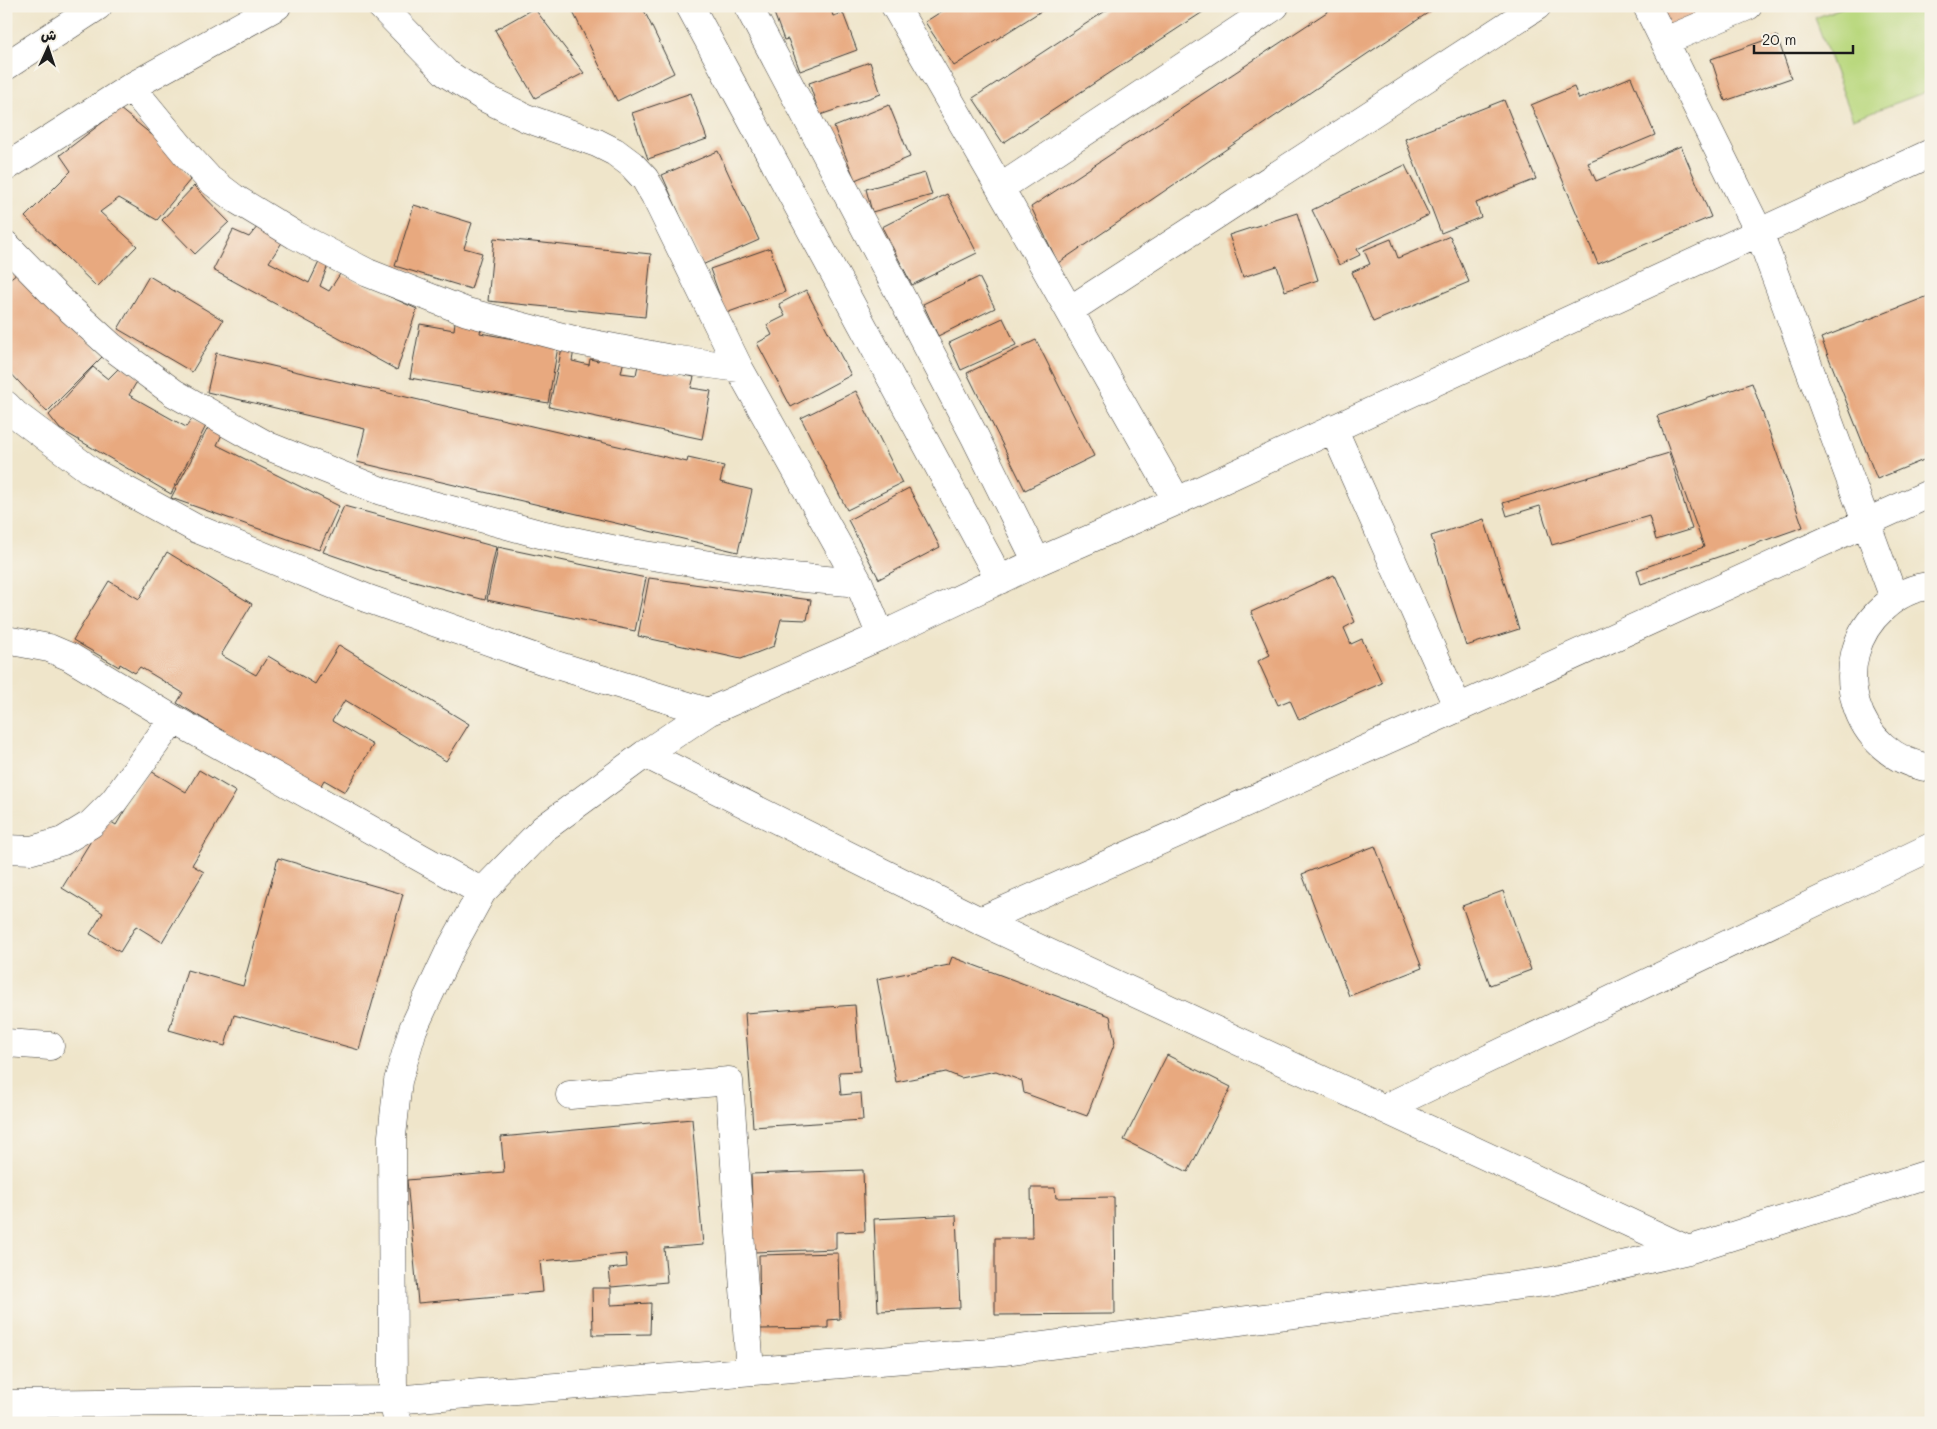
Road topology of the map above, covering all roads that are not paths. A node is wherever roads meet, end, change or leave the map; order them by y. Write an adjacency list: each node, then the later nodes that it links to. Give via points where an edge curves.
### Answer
1 (98, 6): 12 (street)
2 (277, 6): 13 (street)
3 (381, 6): 20 (street, via 446,73 485,98 526,118 597,143 631,164 655,196)
4 (690, 6): 27 (street)
5 (748, 6): 26 (street)
6 (895, 6): 16 (street)
7 (1275, 6): 16 (street)
8 (1537, 6): 19 (street)
9 (1647, 6): 11 (street)
10 (1748, 6): 11 (street)
11 (1665, 41): 17 (street)
12 (6, 66)
13 (131, 87): 15 (street); 20 (street, via 187,156 215,184 295,235 368,273 467,312 578,341)
14 (1931, 153): 17 (street)
15 (6, 166)
16 (1000, 188): 19 (street)
17 (1759, 232): 22 (street); 25 (street)
18 (6, 245): 28 (street, via 112,348 174,393 268,446 373,488 540,534 626,552 782,576)
19 (1070, 310): 24 (street)
20 (740, 368): 28 (street)
21 (6, 406): 34 (street, via 91,471 196,528 376,601 553,664)
22 (1334, 428): 24 (street); 33 (street)
23 (1931, 492): 25 (street)
24 (1177, 501): 26 (street)
25 (1866, 521): 30 (street); 33 (street)
26 (1037, 562): 27 (street)
27 (1000, 580): 31 (street)
28 (860, 583): 31 (street)
29 (1931, 586): 30 (street, via 1922,586)
30 (1894, 598): 37 (street, via 1872,618 1857,645 1851,674 1855,704 1868,731 1889,752 1916,766)
31 (880, 636): 34 (street)
32 (6, 640): 35 (street, via 49,648 70,657)
33 (1458, 708): 41 (street)
34 (708, 712): 36 (street)
35 (173, 719): 39 (street, via 114,800 91,824 64,841 32,850); 40 (street)
36 (645, 754): 40 (street, via 543,829); 41 (street)
37 (1931, 768)
38 (1931, 847): 45 (street)
39 (6, 849)
40 (482, 892): 50 (street, via 413,1029 398,1081 392,1136)
41 (980, 921): 45 (street)
42 (6, 1042): 43 (street)
43 (50, 1046)
44 (570, 1095): 48 (street, via 729,1080)
45 (1385, 1108): 47 (street)
46 (1931, 1172): 47 (street)
47 (1688, 1250): 48 (street, via 1553,1281 1004,1351)
48 (750, 1371): 50 (street)
49 (6, 1404): 50 (street)
50 (395, 1411)

